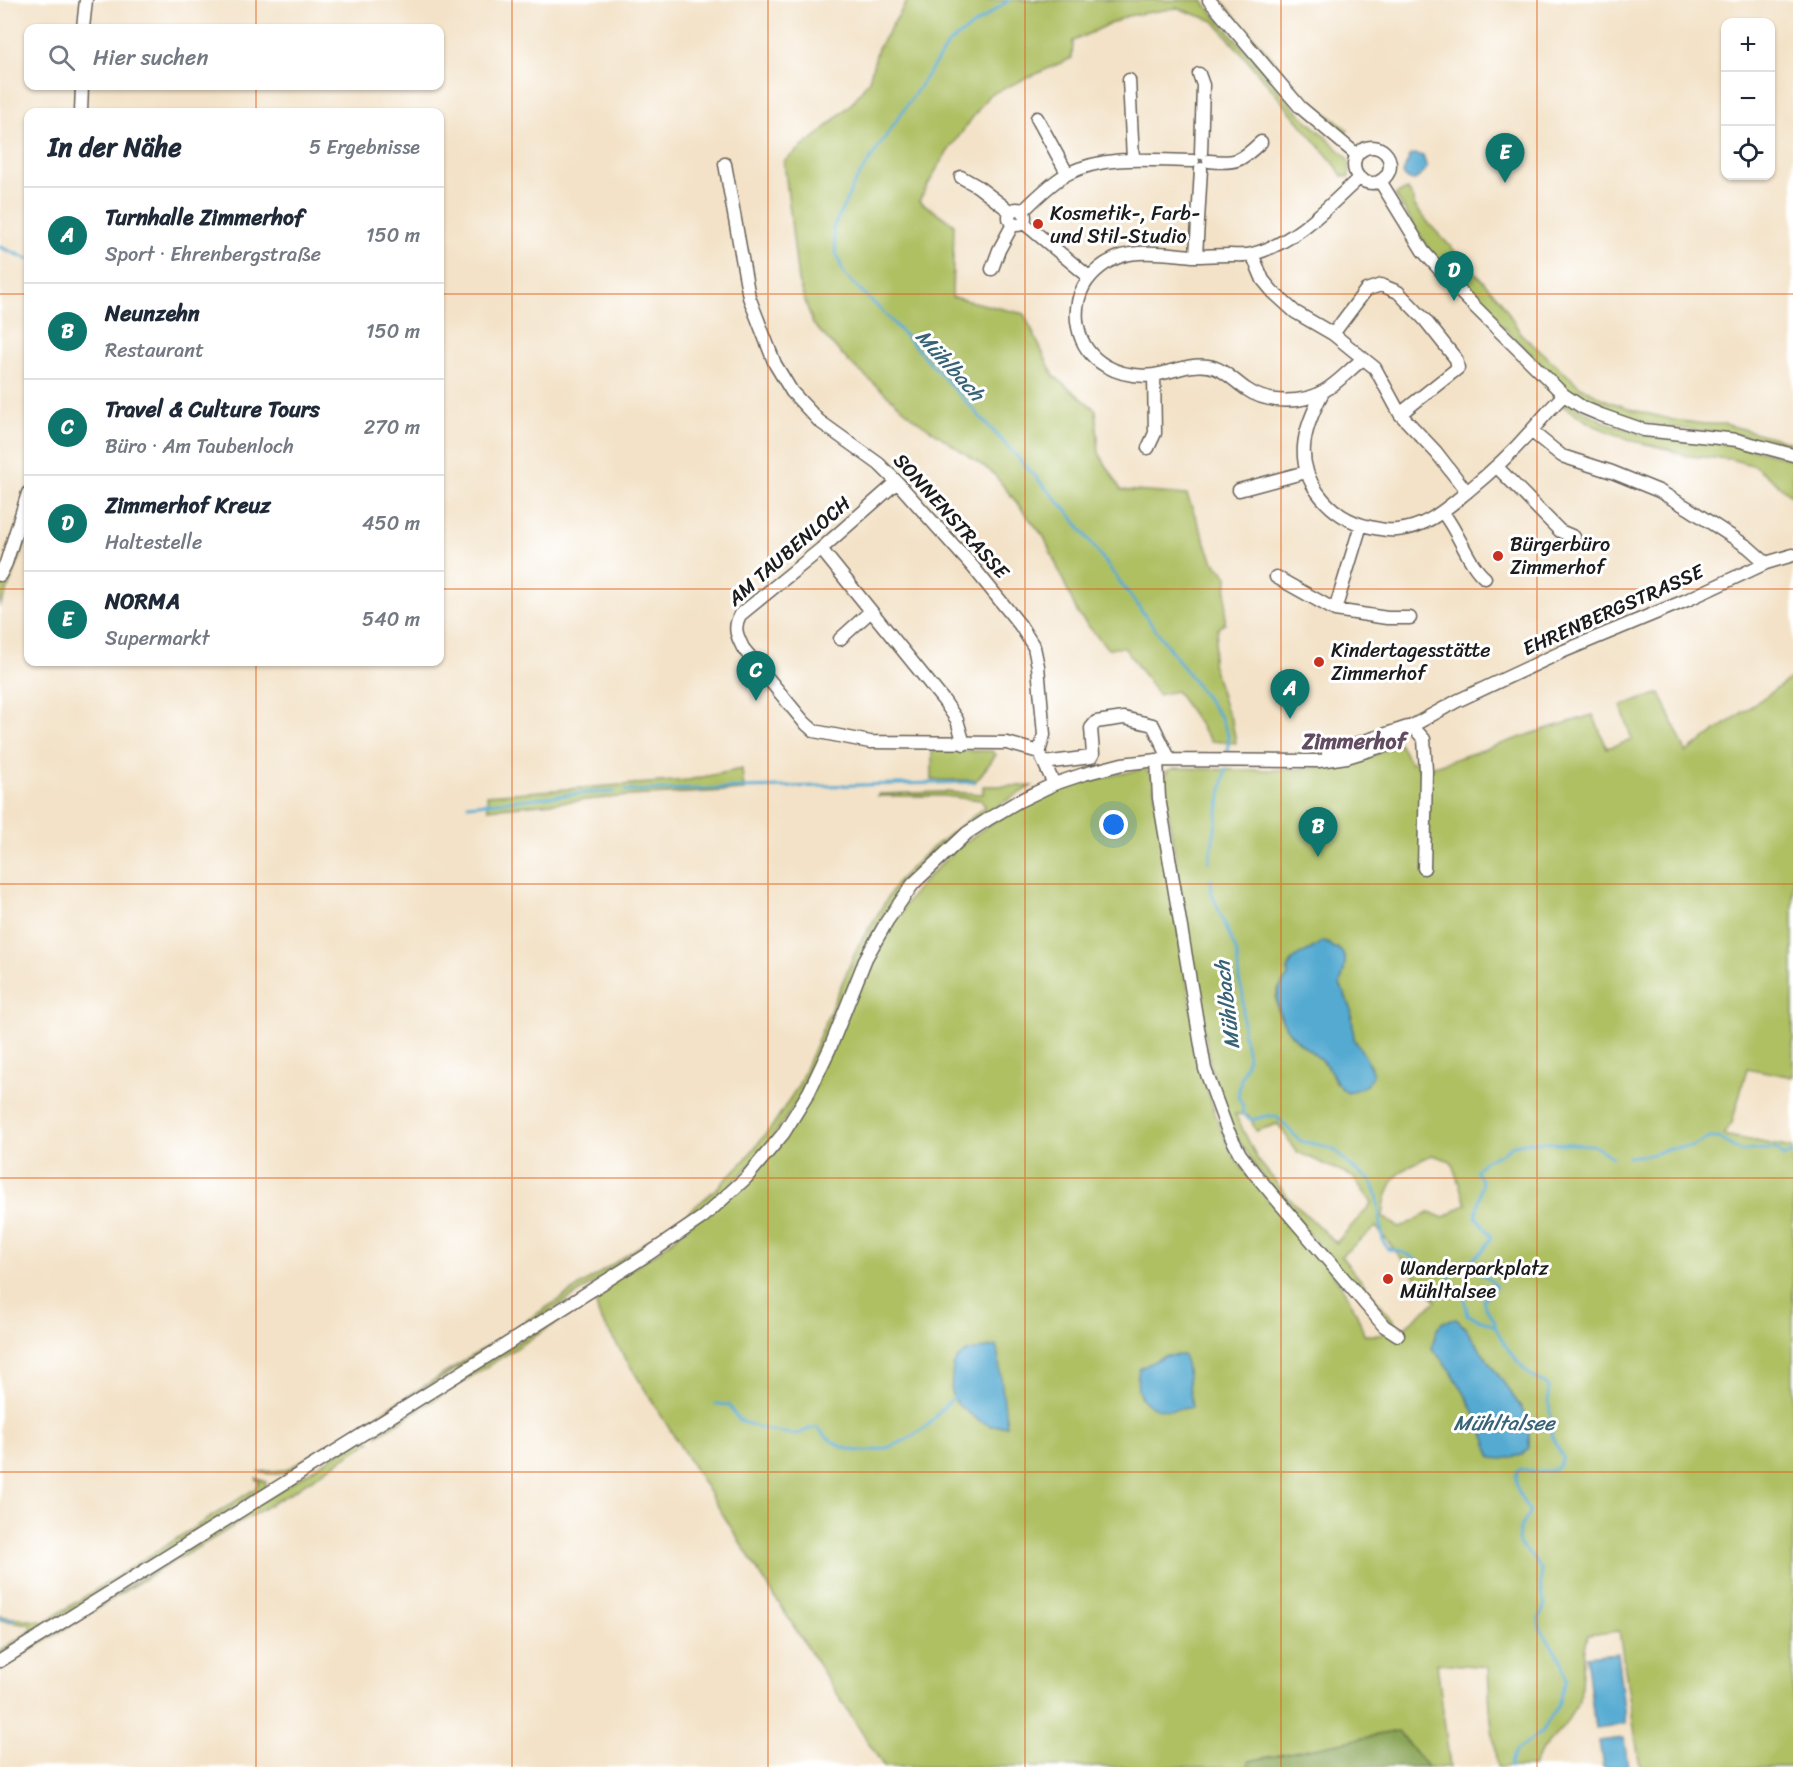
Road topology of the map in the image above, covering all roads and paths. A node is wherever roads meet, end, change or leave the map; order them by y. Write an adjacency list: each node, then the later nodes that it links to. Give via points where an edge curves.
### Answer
1 (86, 0): 3 (street)
2 (1209, 0): 10 (street, via 1300,107)
3 (83, 24)
4 (1199, 74): 12 (street, via 1203,85)
5 (1129, 80): 11 (street)
6 (82, 90): 7 (street)
7 (81, 108)
8 (1037, 118): 14 (street)
9 (1261, 142): 12 (street, via 1238,161)
10 (1357, 155): 16 (street, via 1354,167); 17 (street, via 1370,147 1384,152 1390,167)
11 (1133, 159): 12 (street); 14 (street, via 1108,161)
12 (1201, 161): 20 (street)
13 (725, 164): 36 (street, SONNENSTRASSE, via 749,297 775,364 792,392 819,421 879,464)
14 (1067, 174): 18 (street)
15 (961, 177): 18 (street)
16 (1359, 178): 17 (street, via 1369,183); 19 (street, via 1288,239)
17 (1380, 182): 27 (street, via 1423,251)
18 (1018, 218): 21 (street); 22 (street)
19 (1252, 254): 20 (street); 23 (street, via 1273,292 1295,312)
20 (1196, 256): 22 (street, via 1131,252 1117,256)
21 (992, 269)
22 (1089, 277): 25 (street, via 1080,293 1077,316 1084,344 1095,359 1110,369)
23 (1333, 334): 24 (street); 29 (street, via 1366,290 1381,285 1398,292 1425,320 1456,359 1458,368)
24 (1363, 359): 26 (street); 29 (street, via 1375,369)
25 (1154, 375): 28 (street, via 1197,364 1211,366 1248,391); 32 (street, via 1155,433)
26 (1323, 392): 28 (street); 30 (street)
27 (1564, 395): 31 (street); 33 (street, via 1601,416 1644,430 1737,441)
28 (1288, 402): 30 (street, via 1304,407)
29 (1400, 414): 38 (street, via 1437,452)
30 (1309, 419): 35 (street, via 1304,448)
31 (1531, 431): 34 (street); 45 (street, via 1562,456 1659,492 1748,547)
32 (1148, 448)
33 (1793, 455)
34 (1497, 467): 38 (street); 42 (street, via 1560,531)
35 (1306, 472): 37 (street); 41 (street, via 1330,508)
36 (897, 482): 43 (street, AM TAUBENLOCH); 55 (street, SONNENSTRASSE, via 973,567 1034,647 1044,735)
37 (1239, 490)
38 (1467, 492): 40 (street)
39 (24, 506): 46 (street)
40 (1443, 513): 41 (street, via 1420,525 1397,530); 48 (street, via 1478,573)
41 (1361, 525): 49 (street)
42 (1574, 537)
43 (821, 549): 50 (street); 54 (street, AM TAUBENLOCH, via 740,615 735,624 743,648 814,730 870,742)
44 (1793, 555): 45 (street, EHRENBERGSTRASSE)
45 (1766, 563): 53 (street, EHRENBERGSTRASSE, via 1564,651)
46 (0, 575)
47 (1276, 578): 49 (street)
48 (1485, 578)
49 (1335, 610): 51 (street)
50 (871, 611): 52 (street); 54 (street, via 944,701 957,720)
51 (1410, 618)
52 (840, 639)
53 (1412, 726): 57 (street, EHRENBERGSTRASSE, via 1386,745 1319,761); 59 (street, via 1424,739)
54 (964, 744): 55 (street, AM TAUBENLOCH, via 1007,743)
55 (1042, 757): 57 (street, via 1091,757 1091,728 1096,722 1124,718 1153,725); 58 (street)
56 (1157, 760): 57 (street, EHRENBERGSTRASSE); 58 (street, EHRENBERGSTRASSE, via 1122,764); 60 (street, via 1159,798 1205,1069 1227,1129 1240,1154 1286,1212 1383,1326)
57 (1170, 760)
58 (1054, 784): 61 (street, EHRENBERGSTRASSE, via 967,833 913,884 866,958 830,1048 783,1134 746,1178 703,1216 494,1352)
59 (1424, 868)
60 (1398, 1335)
61 (0, 1661)

